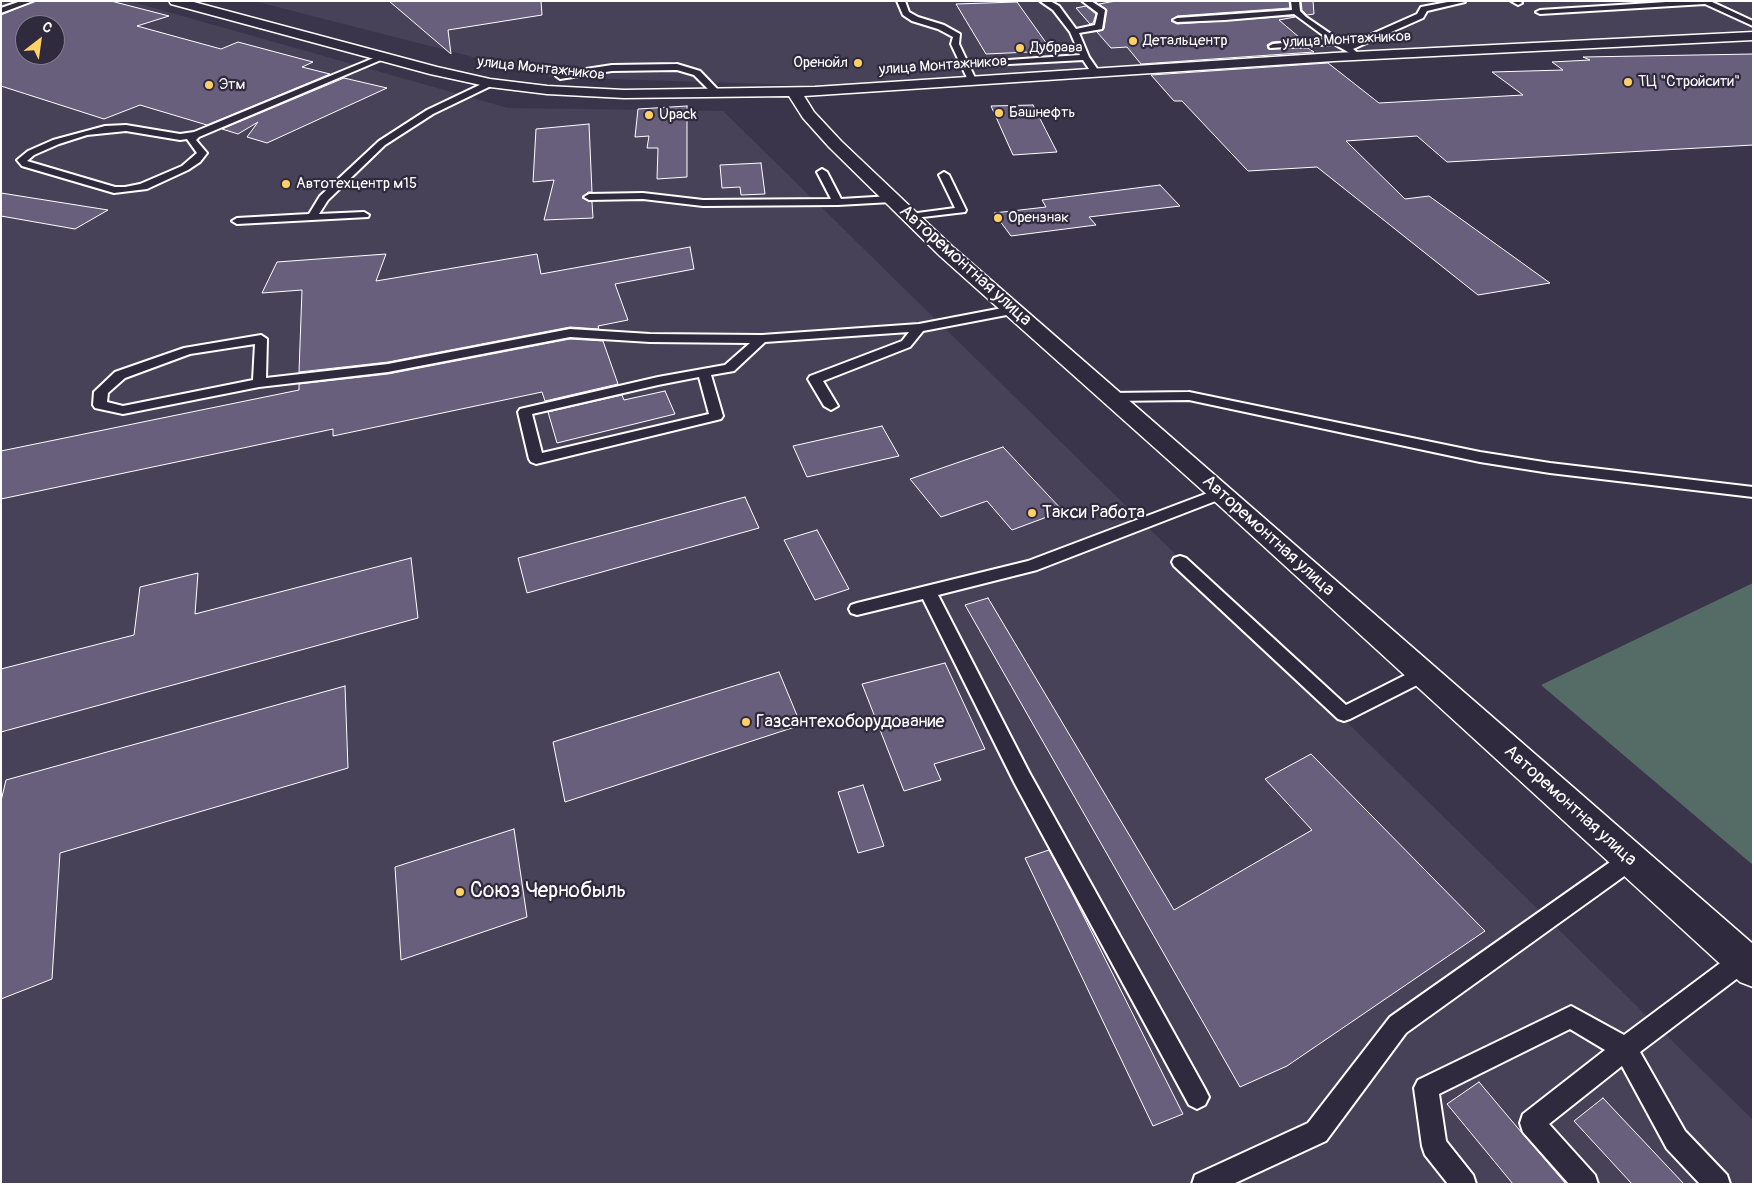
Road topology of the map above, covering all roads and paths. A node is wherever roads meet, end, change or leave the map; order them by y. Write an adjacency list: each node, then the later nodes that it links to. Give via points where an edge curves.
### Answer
1 (29, 1): 10 (lane)
2 (175, 1): 19 (main road, улица Монтажников)
3 (901, 1): 24 (lane, via 906,13 915,19 957,36 955,44)
4 (1044, 1): 15 (lane, via 1056,8)
5 (1086, 1): 15 (lane, via 1102,12 1099,27)
6 (1295, 1): 11 (lane)
7 (1727, 1): 9 (lane)
8 (1461, 2): 18 (lane, via 1424,9 1420,16)
9 (1705, 2): 12 (lane); 14 (lane)
10 (1, 11)
11 (1296, 12): 13 (lane); 16 (lane)
12 (1540, 12)
13 (1176, 20)
14 (1752, 26): 18 (main road, улица Монтажников)
15 (1074, 32): 20 (lane)
16 (1338, 41): 17 (lane); 18 (lane)
17 (1273, 46)
18 (1353, 52): 22 (main road, улица Монтажников)
19 (384, 57): 25 (main road, улица Монтажников); 28 (lane)
20 (1085, 57): 21 (lane); 22 (lane)
21 (994, 63)
22 (1096, 73): 24 (main road, улица Монтажников)
23 (560, 76): 27 (lane, via 612,68 677,67 697,73)
24 (972, 80): 26 (main road, улица Монтажников)
25 (490, 83): 27 (main road, улица Монтажников, via 624,94); 35 (lane, via 430,112 382,143 324,198)
26 (794, 92): 27 (main road, улица Монтажников); 32 (main road, Авторемонтная улица, via 808,115)
27 (718, 94)
28 (196, 135): 28 (lane, via 191,140 202,153 197,160 143,187 125,190 114,190 25,164 22,160 56,142 105,129 126,128 180,137)
29 (822, 172): 33 (lane)
30 (944, 175): 36 (lane, via 961,210)
31 (589, 197): 33 (lane, via 643,196 703,203)
32 (891, 199): 33 (lane); 36 (main road, Авторемонтная улица)
33 (838, 202)
34 (364, 215): 35 (lane)
35 (312, 217): 37 (lane)
36 (910, 217): 38 (main road, Авторемонтная улица)
37 (237, 221)
38 (1013, 310): 39 (lane); 43 (main road, Авторемонтная улица)
39 (919, 328): 40 (lane); 44 (lane, via 906,344 815,379)
40 (762, 339): 41 (lane, via 729,368); 42 (lane, via 570,333 388,368)
41 (704, 373): 41 (lane, via 658,380 525,412 536,459 716,416)
42 (259, 383): 42 (lane, via 261,340 188,351 120,375 101,392 100,405 123,410)
43 (1112, 398): 45 (lane, via 1189,396 1480,457); 46 (main road, Авторемонтная улица)
44 (831, 406)
45 (1753, 492)
46 (1221, 493): 48 (lane, via 1031,566); 50 (main road, Авторемонтная улица)
47 (1180, 562): 50 (lane, via 1344,714)
48 (928, 592): 49 (lane); 54 (lane, via 1022,778)
49 (857, 609)
50 (1423, 674): 51 (main road, Авторемонтная улица)
51 (1630, 860): 52 (main road, Авторемонтная улица); 55 (lane, via 1398,1025 1317,1132)
52 (1748, 965): 53 (lane)
53 (1625, 1049): 56 (lane, via 1571,1017 1426,1088 1434,1146); 57 (lane, via 1532,1123); 58 (lane, via 1676,1140)
54 (1197, 1097)
55 (1204, 1184)
56 (1464, 1184)
57 (1586, 1184)
58 (1718, 1184)

